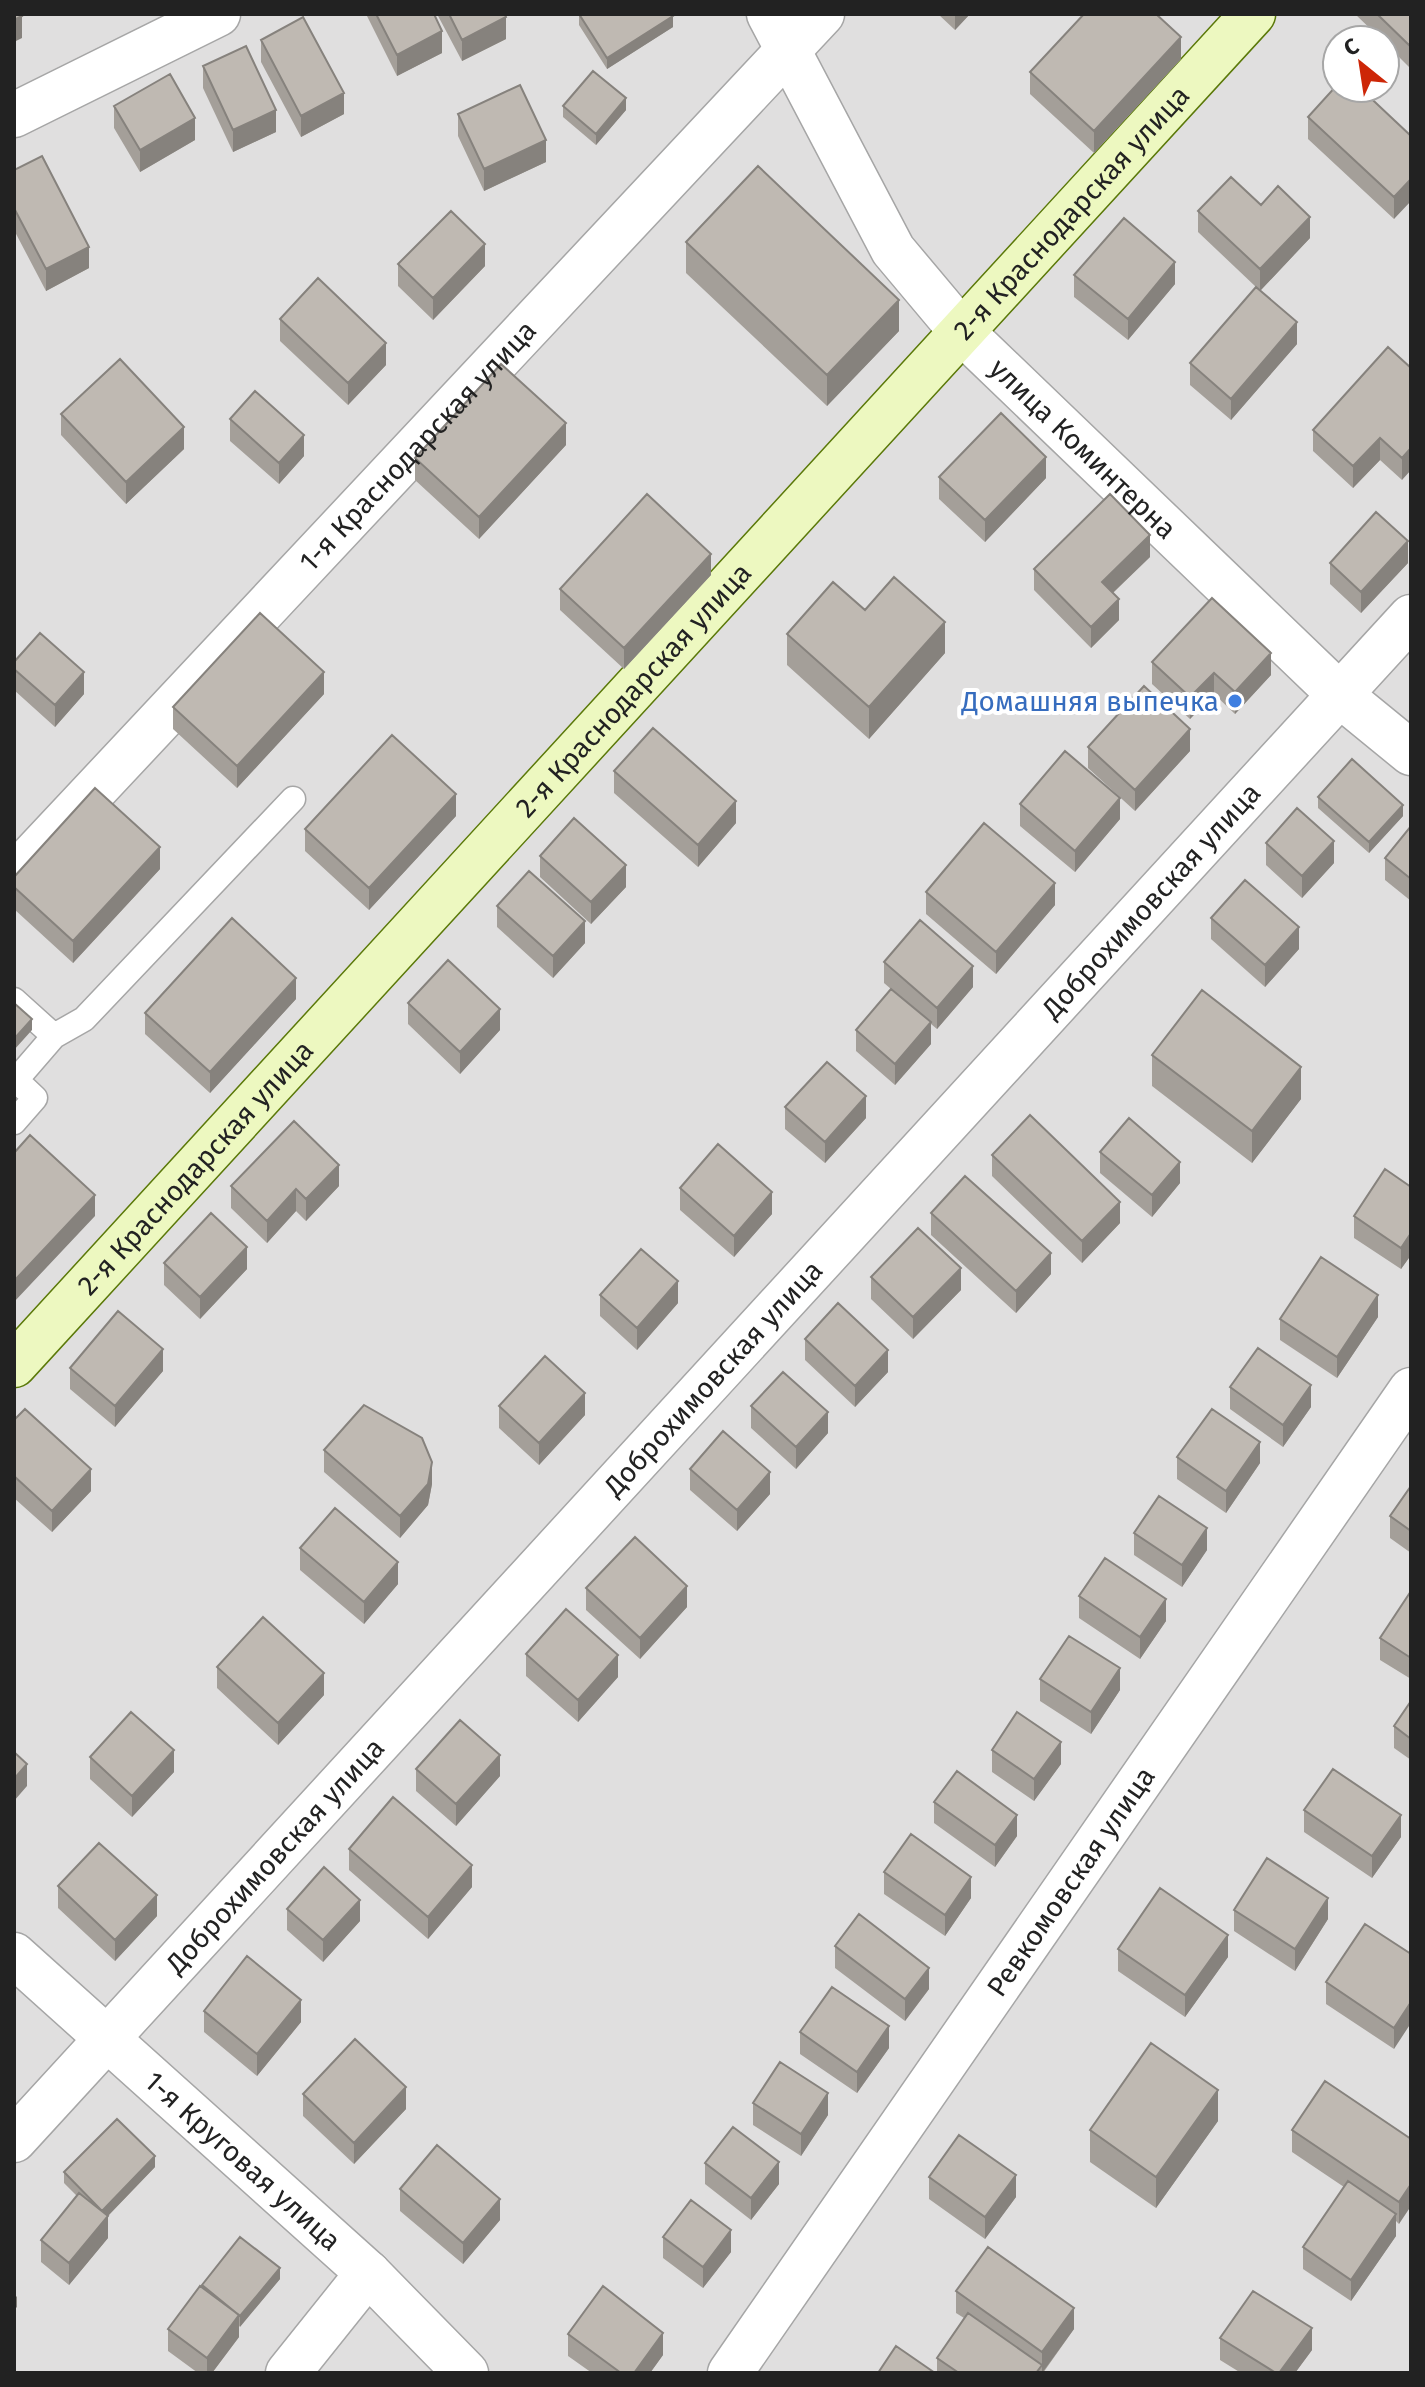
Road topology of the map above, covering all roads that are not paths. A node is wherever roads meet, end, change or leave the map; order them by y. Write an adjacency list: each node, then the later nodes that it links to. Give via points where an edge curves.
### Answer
1 (218, 14): 5 (street)
2 (822, 14): 4 (street, 1-я Краснодарская улица)
3 (1253, 14): 6 (street, 2-я Краснодарская улица)
4 (779, 32): 6 (street, улица Коминтерна, via 893,250); 11 (street, 1-я Краснодарская улица)
5 (14, 115)
6 (961, 331): 8 (street, улица Коминтерна); 15 (street, 2-я Краснодарская улица)
7 (1411, 617): 8 (street, Доброхимовская улица)
8 (1340, 695): 9 (street, улица Коминтерна); 18 (street, Доброхимовская улица)
9 (1411, 753)
10 (293, 799): 13 (lane, via 84,1019)
11 (14, 876)
12 (14, 1000): 13 (lane)
13 (54, 1036): 14 (lane, via 16,1080 35,1098)
14 (14, 1122)
15 (14, 1365)
16 (1411, 1390): 23 (street, Ревкомовская улица)
17 (14, 1955): 18 (street, 1-я Круговая улица)
18 (107, 2040): 19 (street, Доброхимовская улица); 20 (street, 1-я Круговая улица)
19 (14, 2140)
20 (368, 2273): 21 (street); 22 (street, 1-я Круговая улица)
21 (288, 2373)
22 (466, 2373)
23 (730, 2373)

